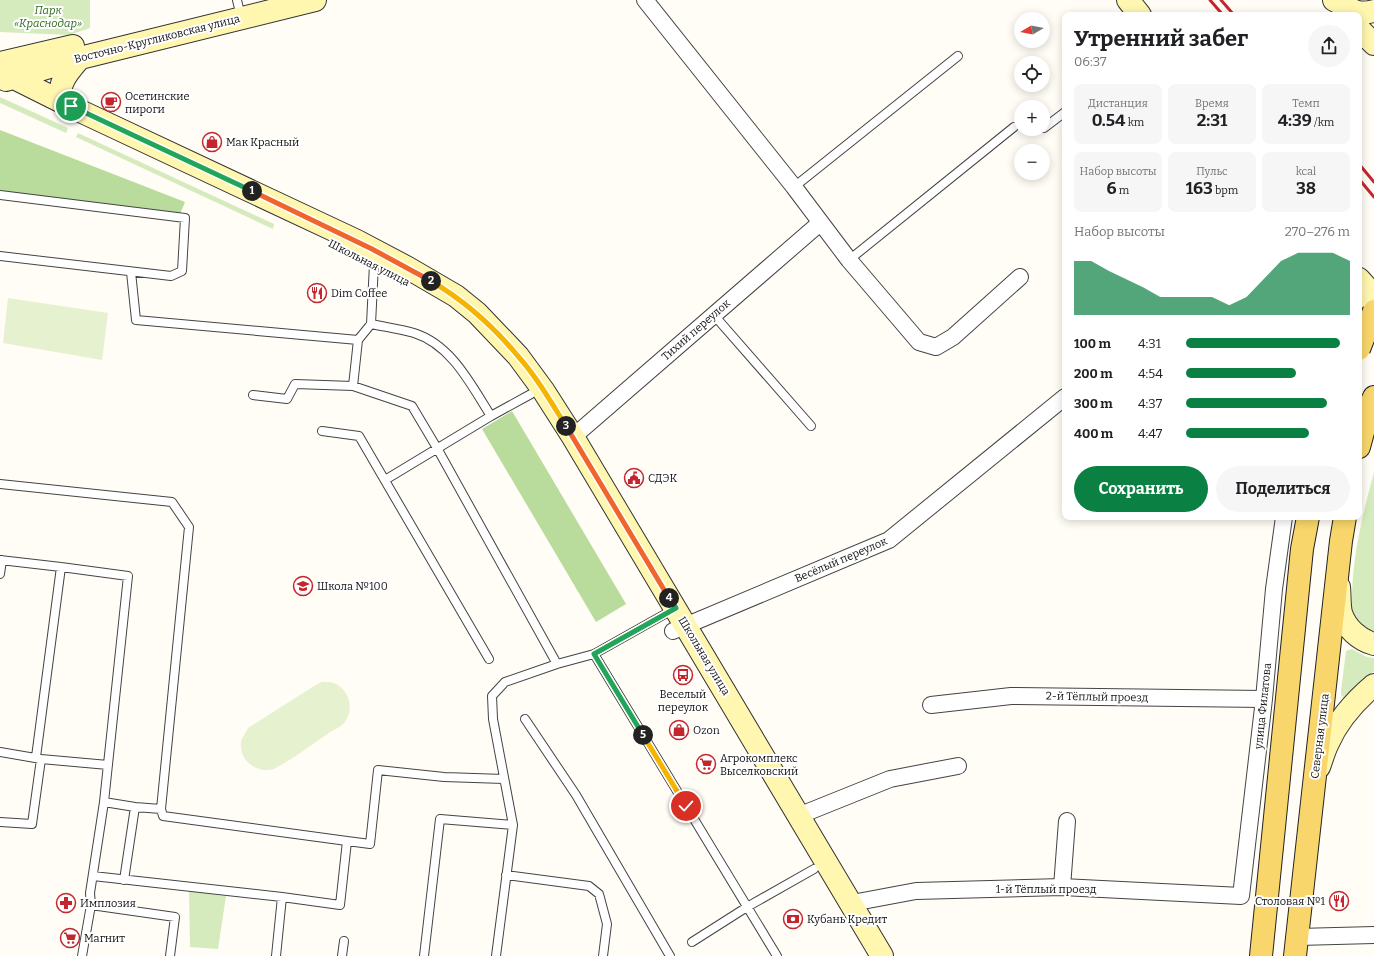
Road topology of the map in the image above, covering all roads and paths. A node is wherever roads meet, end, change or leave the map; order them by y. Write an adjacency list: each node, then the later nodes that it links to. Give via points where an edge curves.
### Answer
1 (315, 0): 7 (main road, Восточно-Кругликовская улица)
2 (645, 0): 23 (street)
3 (1118, 0): 9 (main road)
4 (1128, 0): 10 (main road)
5 (1331, 0): 11 (main road)
6 (1334, 0): 12 (main road)
7 (243, 6): 17 (main road, Восточно-Кругликовская улица); 18 (main road, Восточно-Кругликовская улица)
8 (1374, 11): 13 (main road)
9 (1128, 12)
10 (1138, 12)
11 (1343, 12)
12 (1355, 12)
13 (1362, 13)
14 (1362, 32): 15 (main road)
15 (1374, 44)
16 (958, 56): 23 (lane)
17 (80, 58): 18 (main road, Восточно-Кругликовская улица); 19 (main road, via 61,82 61,94 64,101)
18 (3, 77): 19 (main road, Школьная улица); 28 (main road, Школьная улица, via 177,169)
19 (71, 106): 48 (main road, Школьная улица, via 357,241 456,296 477,313 518,356)
20 (1062, 114): 21 (lane)
21 (1050, 123)
22 (1014, 128): 27 (lane)
23 (794, 187): 25 (street)
24 (0, 195): 29 (lane, via 185,218 182,271 171,276)
25 (820, 223): 27 (street); 35 (street, Тихий переулок)
26 (0, 256): 29 (lane)
27 (849, 260): 30 (street, via 919,342 936,348 953,337)
28 (374, 264): 37 (lane); 41 (main road, Школьная улица, via 448,306 499,351)
29 (131, 272): 38 (lane, via 136,320)
30 (1020, 277)
31 (1362, 283): 32 (main road)
32 (1374, 296)
33 (1362, 302): 36 (main road)
34 (1374, 311): 39 (main road, bridge)
35 (714, 314): 46 (lane); 48 (street, Тихий переулок)
36 (1374, 316)
37 (371, 324): 38 (lane); 45 (lane, via 414,333 438,345 457,362)
38 (358, 340): 40 (lane)
39 (1362, 341)
40 (353, 386): 42 (lane, via 296,384 287,399); 50 (lane, via 412,406)
41 (532, 394): 45 (lane); 60 (main road, Школьная улица)
42 (253, 395)
43 (1374, 396): 49 (main road)
44 (1062, 399): 60 (street, Весёлый переулок, via 889,540)
45 (491, 416): 50 (lane)
46 (811, 426)
47 (322, 431): 51 (lane, via 359,436)
48 (573, 437): 60 (main road, Школьная улица)
49 (1362, 437)
50 (437, 448): 51 (lane); 64 (lane)
51 (384, 480): 63 (lane)
52 (0, 484): 77 (lane, via 172,502 189,527)
53 (1284, 520): 66 (street, улица Филатова, via 1274,589)
54 (1307, 520): 108 (main road, via 1302,549)
55 (1345, 520): 58 (main road, Северная улица)
56 (1, 560): 57 (lane); 59 (lane)
57 (61, 567): 70 (lane); 71 (lane, via 128,576)
58 (1338, 570): 61 (main road, via 1341,613 1351,631 1366,642); 74 (main road, Северная улица)
59 (0, 574)
60 (674, 620): 62 (lane); 78 (main road, Школьная улица); 83 (main road, Школьная улица)
61 (1374, 644)
62 (594, 654): 64 (lane); 92 (lane)
63 (489, 659)
64 (557, 664): 73 (lane, via 505,682 492,696 493,719)
65 (1374, 685): 74 (main road, via 1358,699 1343,718 1328,743)
66 (1264, 699): 67 (street, 2-й Тёплый проезд, via 1011,696); 88 (street, улица Филатова)
67 (931, 705)
68 (525, 719): 104 (lane, via 576,795)
69 (0, 752): 70 (lane)
70 (39, 758): 71 (lane); 80 (lane, via 32,824)
71 (108, 765): 75 (lane)
72 (958, 766): 78 (street, via 890,779)
73 (504, 779): 81 (lane); 82 (lane, via 444,777 378,770 370,844)
74 (1314, 781): 96 (main road, Северная улица)
75 (104, 802): 76 (lane); 85 (lane)
76 (135, 807): 77 (lane); 86 (lane)
77 (161, 809): 82 (lane, via 163,816)
78 (798, 816): 90 (main road, Школьная улица)
79 (1067, 821): 87 (street)
80 (0, 822)
81 (513, 825): 84 (lane); 101 (lane, via 440,819)
82 (347, 841): 89 (lane, via 340,905)
83 (814, 869): 92 (lane); 106 (main road, Школьная улица)
84 (506, 875): 102 (lane); 103 (lane, via 589,886 599,894 607,924)
85 (93, 876): 86 (lane); 91 (lane)
86 (124, 880): 89 (lane)
87 (1062, 887): 88 (street, 1-й Тёплый проезд); 90 (street, 1-й Тёплый проезд, via 916,891)
88 (1242, 896)
89 (282, 897): 99 (lane)
90 (852, 903): 107 (main road, Школьная улица)
91 (90, 904): 97 (lane); 98 (lane, via 175,917)
92 (747, 907): 95 (lane); 105 (lane)
93 (1374, 935): 96 (street)
94 (344, 941): 100 (lane)
95 (692, 942)
96 (1296, 947)
97 (82, 956)
98 (170, 956)
99 (276, 956)
100 (342, 956)
101 (424, 956)
102 (496, 956)
103 (603, 956)
104 (670, 956)
105 (777, 956)
106 (864, 956)
107 (882, 956)
108 (1260, 956)

